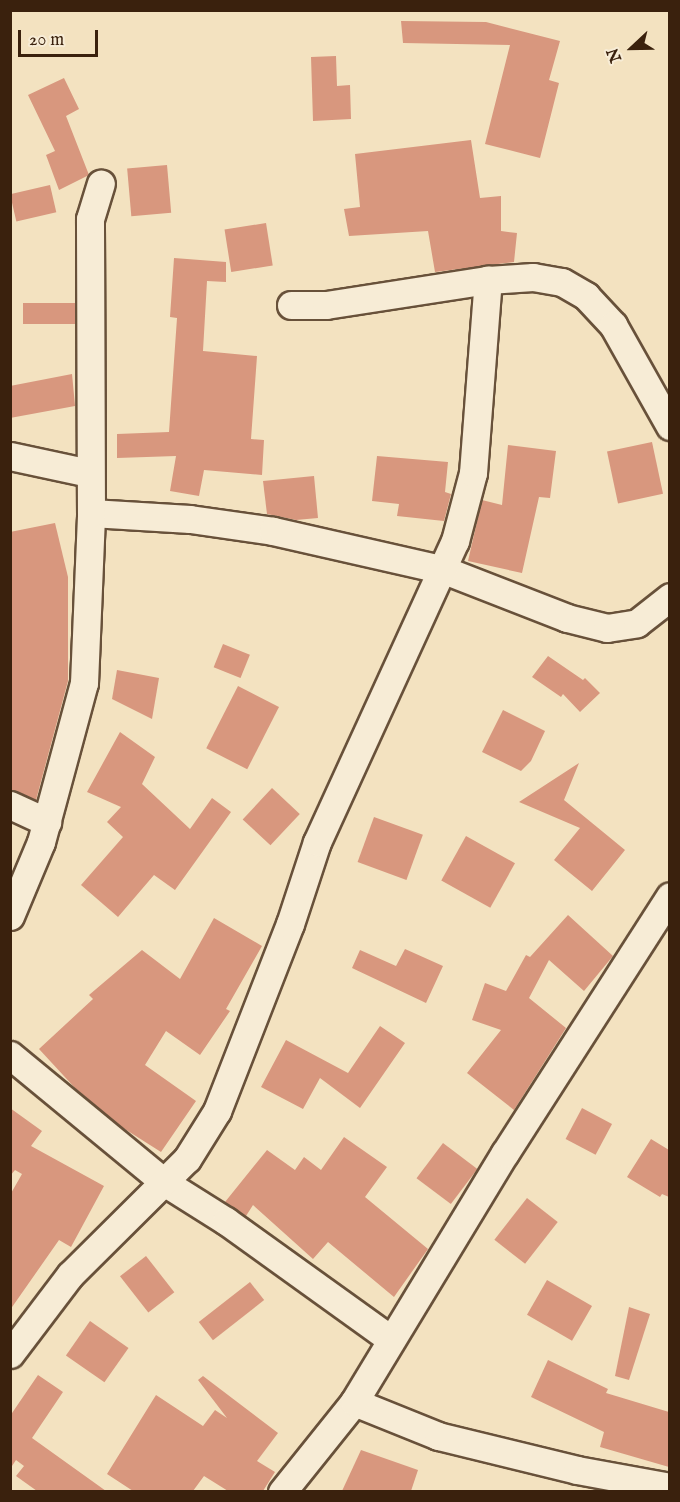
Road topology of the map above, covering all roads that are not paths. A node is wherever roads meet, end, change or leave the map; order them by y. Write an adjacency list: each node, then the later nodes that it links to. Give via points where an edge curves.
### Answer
1 (101, 184): 6 (street, via 90,219)
2 (488, 280): 3 (street, via 326,305); 4 (street, via 533,277 562,282 586,296 613,325); 8 (street, via 473,472)
3 (291, 305)
4 (669, 426)
5 (10, 456): 6 (street)
6 (89, 473): 7 (street)
7 (91, 513): 8 (street, via 190,519 273,531); 11 (street, via 84,683)
8 (444, 570): 9 (street, via 567,618 607,628 638,623); 15 (street, via 316,842 290,924 217,1111 187,1159)
9 (669, 597)
10 (10, 805): 11 (street)
11 (47, 822): 13 (street)
12 (669, 896): 16 (street)
13 (10, 916)
14 (10, 1055): 15 (street)
15 (164, 1182): 16 (street, via 226,1221); 17 (street, via 70,1275)
16 (390, 1339): 18 (street)
17 (10, 1354)
18 (354, 1401): 19 (street, via 438,1436 577,1470); 20 (street)
19 (669, 1487)
20 (282, 1491)

